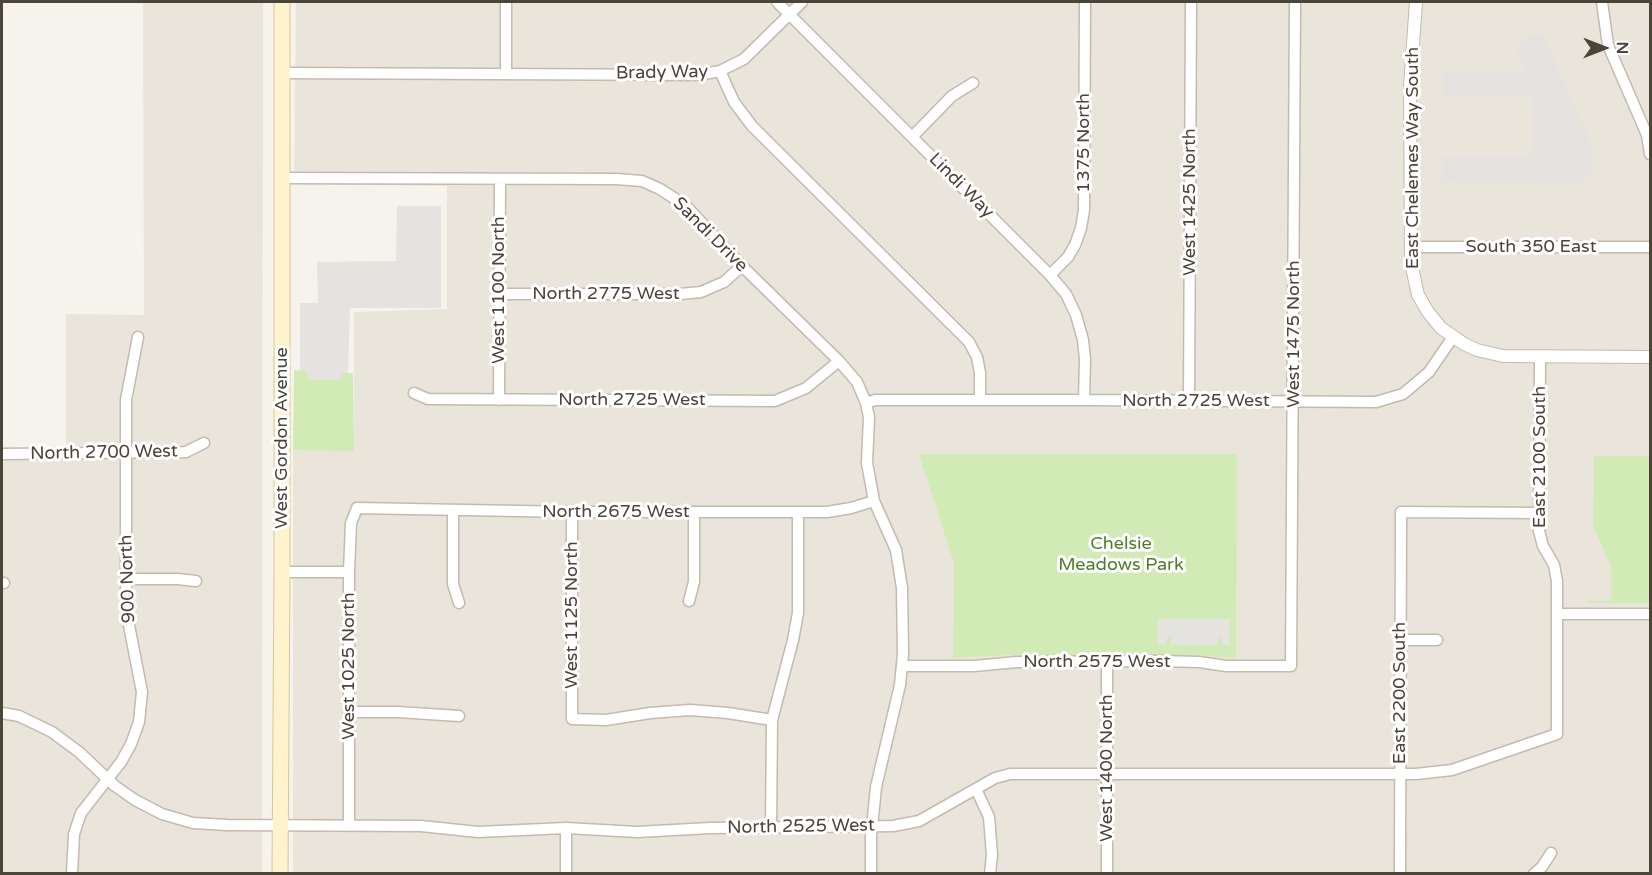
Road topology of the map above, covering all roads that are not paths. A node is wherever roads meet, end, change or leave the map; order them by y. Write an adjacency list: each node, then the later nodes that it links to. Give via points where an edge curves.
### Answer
1 (282, 2): 12 (main road, West Gordon Avenue)
2 (506, 2): 13 (street)
3 (777, 2): 10 (street, Lindi Way)
4 (802, 2): 10 (street)
5 (1085, 2): 22 (street, 1375 North, via 1082,228 1068,257)
6 (1191, 2): 34 (street, West 1425 North)
7 (1295, 2): 33 (street, West 1475 North)
8 (1416, 2): 19 (street, East Chelemes Way South, via 1410,86)
9 (1602, 2): 16 (street, via 1608,45 1647,135)
10 (790, 13): 11 (street, via 744,59); 15 (street, Lindi Way)
11 (720, 71): 13 (street, Brady Way, via 699,75); 31 (street, Brady Way, via 734,102 752,126 969,342 977,357)
12 (282, 73): 13 (street, Brady Way); 17 (main road, West Gordon Avenue)
13 (506, 74)
14 (973, 83): 15 (street, via 952,96)
15 (912, 137): 22 (street, Lindi Way)
16 (1650, 154)
17 (282, 178): 18 (street, Sandi Drive); 46 (main road, West Gordon Avenue)
18 (500, 179): 21 (street, Sandi Drive, via 642,182 686,206); 23 (street, West 1100 North)
19 (1411, 247): 20 (street, South 350 East); 25 (street, East Chelemes Way South, via 1418,295)
20 (1650, 248)
21 (741, 266): 23 (street, North 2775 West, via 724,282 701,292); 28 (street, Sandi Drive)
22 (1050, 275): 32 (street, Lindi Way, via 1066,294 1076,315 1085,359)
23 (500, 294): 30 (street, West 1100 North)
24 (138, 337): 37 (street, 900 North, via 126,400)
25 (1452, 337): 26 (street, East Chelemes Way South, via 1477,350 1503,356); 33 (street, North 2725 West, via 1429,372 1403,394 1376,402)
26 (1540, 357): 27 (street, East Chelemes Way South); 45 (street, East 2100 South)
27 (1650, 357)
28 (839, 361): 30 (street, North 2725 West, via 806,388 775,401); 35 (street, Sandi Drive, via 857,382)
29 (414, 393): 30 (street, North 2725 West, via 428,399)
30 (499, 400)
31 (980, 400): 32 (street); 35 (street)
32 (1084, 400): 34 (street, North 2725 West)
33 (1294, 401): 34 (street, North 2725 West); 58 (street, West 1475 North)
34 (1189, 402)
35 (866, 403): 39 (street, via 867,463)
36 (204, 443): 37 (street, North 2700 West, via 186,452)
37 (126, 452): 38 (street, North 2700 West); 48 (street, 900 North)
38 (2, 454)
39 (874, 501): 44 (street, North 2675 West, via 839,511); 57 (street, via 900,568)
40 (357, 508): 41 (street, North 2675 West); 47 (street, West 1025 North, via 351,524)
41 (453, 510): 42 (street, North 2675 West); 51 (street, via 453,584)
42 (572, 512): 43 (street, North 2675 West); 62 (street, West 1125 North, via 572,719 606,720 690,710)
43 (694, 512): 44 (street, North 2675 West); 50 (street, via 694,582)
44 (798, 512): 62 (street, via 798,613)
45 (1539, 513): 52 (street, East 2100 South, via 1539,531 1557,581); 54 (street, East 2200 South, via 1401,512)
46 (282, 572): 47 (street); 68 (main road, West Gordon Avenue)
47 (349, 572): 59 (street, West 1025 North)
48 (126, 579): 49 (street); 66 (street, 900 North, via 127,615 142,692 140,722 122,762)
49 (196, 582)
50 (689, 601)
51 (459, 603)
52 (1557, 614): 53 (street); 63 (street, East 2100 South)
53 (1650, 614)
54 (1401, 640): 55 (street); 65 (street, East 2200 South)
55 (1437, 640)
56 (1107, 662): 57 (street, North 2575 West); 58 (street, North 2575 West); 64 (street, West 1400 North)
57 (902, 666): 70 (street, via 876,787)
58 (1291, 666)
59 (349, 712): 61 (street); 69 (street, West 1025 North)
60 (2, 713): 66 (street, North 2525 West, via 19,716 52,732)
61 (459, 716)
62 (772, 720): 72 (street)
63 (1557, 734): 65 (street, North 2525 West, via 1452,770)
64 (1107, 773): 65 (street, North 2525 West); 67 (street, North 2525 West, via 1010,774); 79 (street, West 1400 North)
65 (1400, 774): 80 (street, East 2200 South)
66 (108, 780): 68 (street, North 2525 West, via 162,814 194,823); 74 (street, 900 North, via 81,813 74,834)
67 (976, 789): 70 (street, North 2525 West, via 919,821); 78 (street, via 989,817)
68 (280, 824): 69 (street, North 2525 West); 75 (main road, West Gordon Avenue)
69 (349, 824): 71 (street, North 2525 West, via 478,832)
70 (872, 826): 72 (street, North 2525 West); 77 (street)
71 (566, 828): 72 (street, North 2525 West, via 637,832); 76 (street)
72 (771, 828)
73 (1551, 853): 81 (street)
74 (72, 873)
75 (280, 873)
76 (566, 873)
77 (871, 873)
78 (990, 873)
79 (1107, 873)
80 (1400, 873)
81 (1534, 873)

